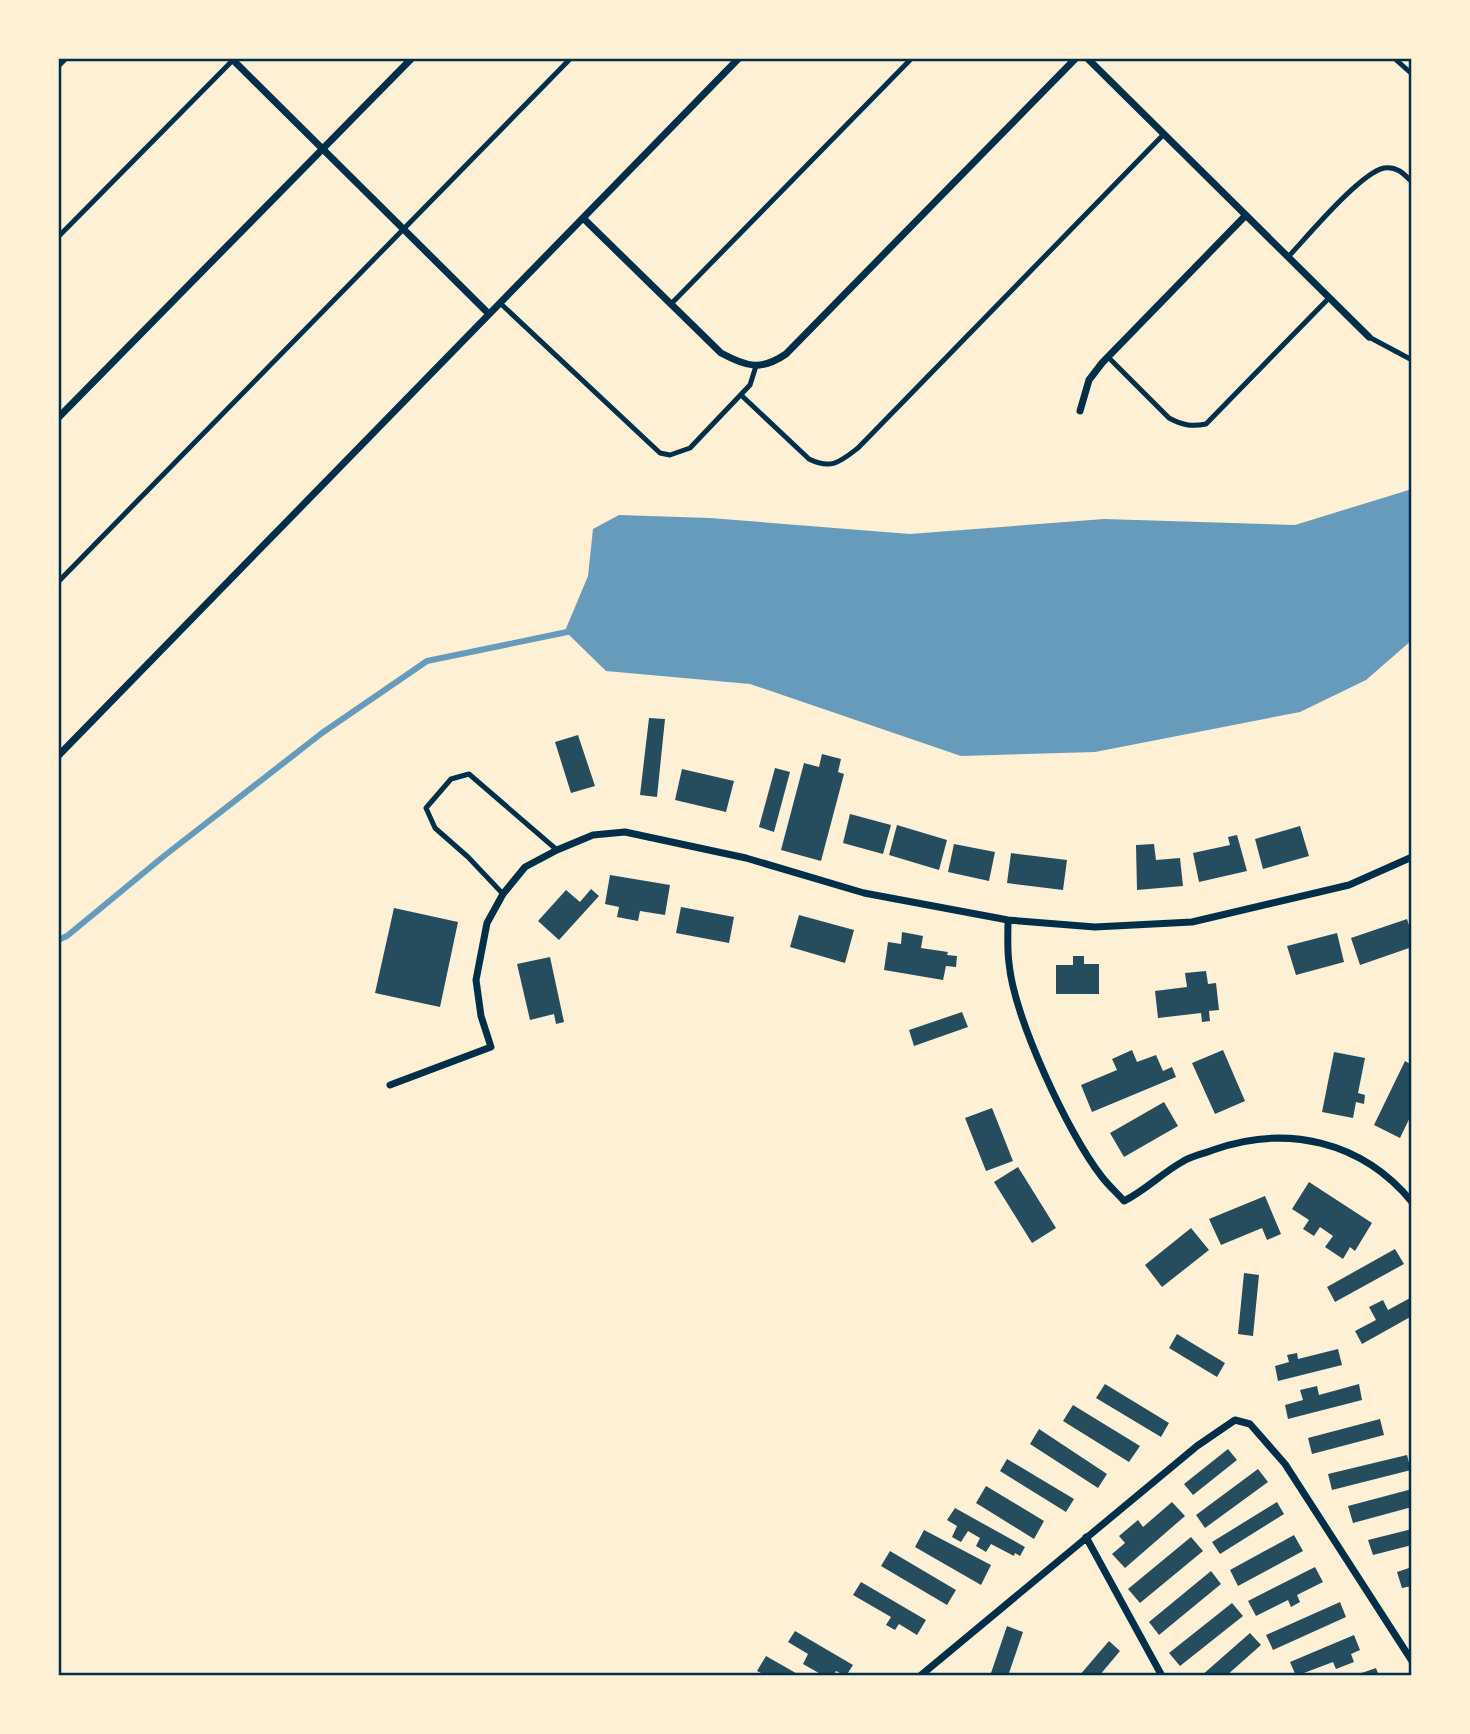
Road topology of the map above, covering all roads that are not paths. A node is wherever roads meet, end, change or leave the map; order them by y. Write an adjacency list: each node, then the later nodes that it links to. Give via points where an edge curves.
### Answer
1 (65, 58): 10 (street)
2 (233, 58): 13 (street); 18 (lane)
3 (412, 58): 13 (street)
4 (571, 58): 17 (lane)
5 (739, 58): 16 (street)
6 (912, 58): 22 (lane)
7 (1076, 58): 27 (street, via 786,354 771,364)
8 (1087, 58): 12 (street)
9 (1394, 58): 11 (lane)
10 (58, 65)
11 (1412, 74)
12 (1164, 134): 15 (street); 28 (lane, via 845,458 832,464 809,460)
13 (322, 149): 17 (street); 30 (street)
14 (1412, 182): 19 (lane, via 1393,168 1382,168 1363,179)
15 (1245, 215): 19 (street); 25 (street)
16 (583, 218): 21 (street); 22 (street)
17 (404, 229): 23 (street); 31 (lane)
18 (58, 237)
19 (1288, 257): 20 (street)
20 (1329, 298): 24 (street); 25 (lane, via 1206,424 1180,424 1169,418)
21 (500, 303): 23 (street); 28 (lane, via 660,453 670,456 690,448)
22 (671, 304): 27 (street, via 721,353)
23 (489, 314): 32 (street)
24 (1369, 337): 26 (lane)
25 (1108, 357): 29 (street, via 1089,380)
26 (1412, 360)
27 (756, 366): 28 (lane, via 750,386)
28 (741, 395)
29 (1080, 411)
30 (58, 418)
31 (58, 582)
32 (58, 756)
33 (556, 850): 35 (street, via 525,867); 35 (lane, via 469,774 452,779 426,808 435,828); 36 (street, via 593,835 625,832 746,858 864,893)
34 (1412, 857): 36 (street, via 1349,885 1192,922 1095,927)
35 (503, 894): 37 (street, via 487,923 476,980 491,1047)
36 (1008, 920): 38 (street, via 1009,965 1023,1023 1081,1146 1124,1201 1183,1161 1239,1141 1278,1137 1318,1142 1362,1158 1397,1184)
37 (390, 1085)
38 (1412, 1202)
39 (1086, 1538): 40 (street, via 1197,1446 1235,1420 1250,1424 1285,1464); 41 (street); 42 (street)
40 (1412, 1661)
41 (920, 1676)
42 (1162, 1676)

